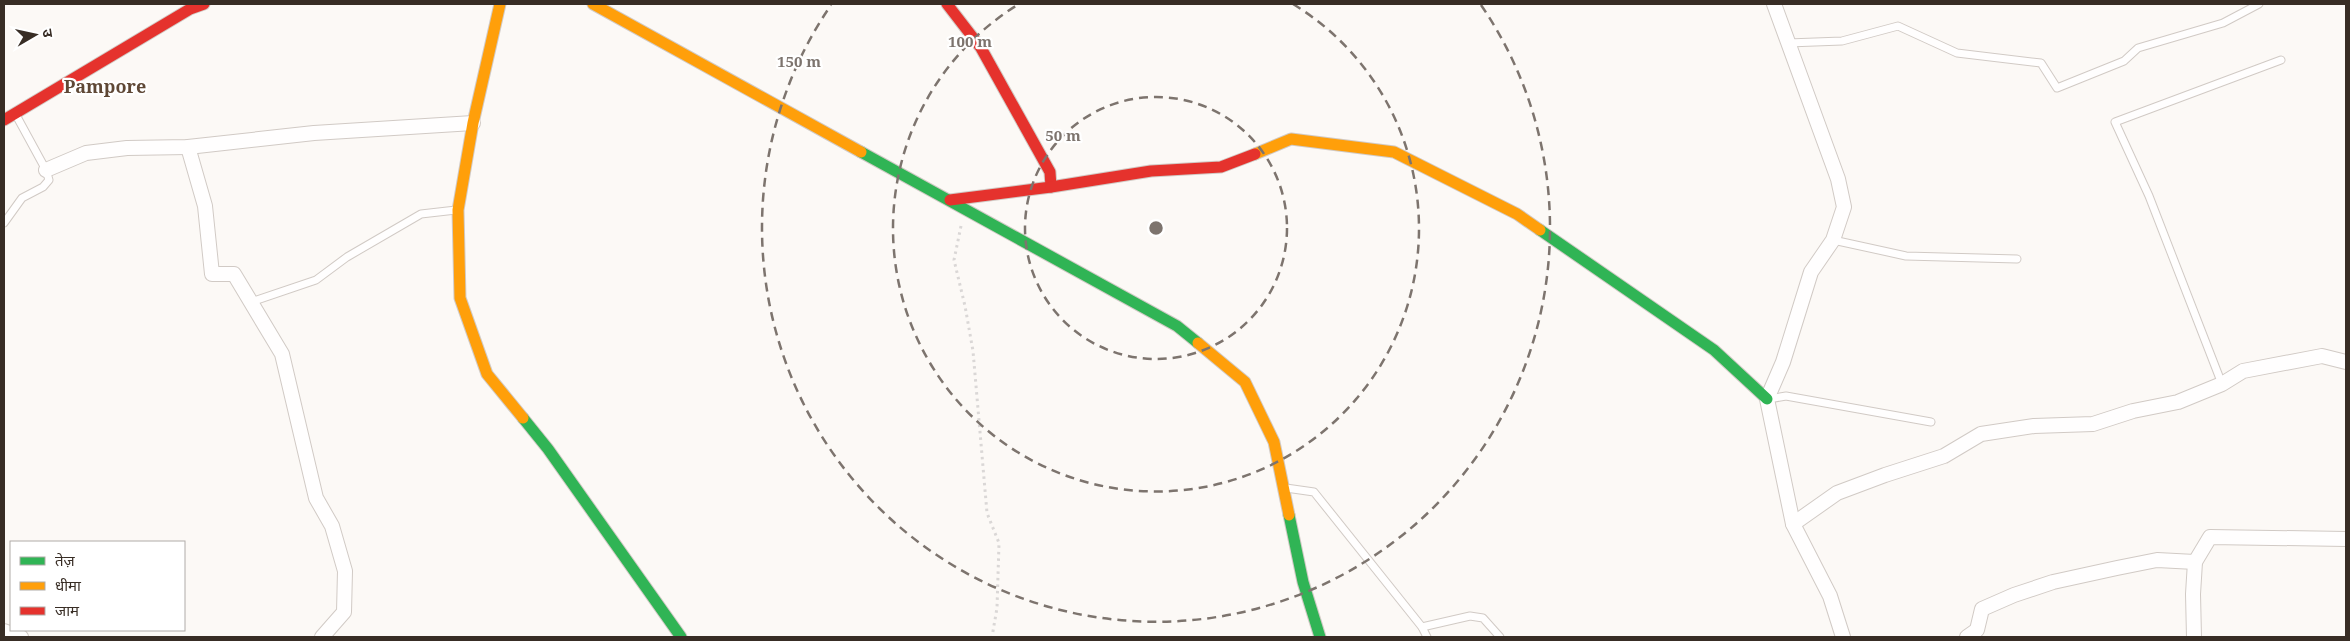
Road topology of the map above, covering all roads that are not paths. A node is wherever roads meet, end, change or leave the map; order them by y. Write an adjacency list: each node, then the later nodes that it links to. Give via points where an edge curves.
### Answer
1 (204, 4): 9 (street, via 190,9)
2 (500, 4): 11 (street)
3 (594, 4): 15 (street)
4 (947, 4): 14 (street, via 981,48 1050,172)
5 (1774, 4): 7 (street)
6 (2259, 4): 7 (lane, via 2223,23 2138,48 2124,61 2057,88 2041,63 1957,53 1898,26 1842,41)
7 (1788, 44): 18 (street, via 1838,179 1844,207)
8 (2282, 60): 22 (lane, via 2115,122 2150,196)
9 (14, 113): 10 (street); 13 (lane)
10 (4, 120)
11 (473, 123): 12 (street, via 314,133); 16 (street)
12 (188, 147): 13 (street, via 127,148 86,153); 20 (street, via 205,206 212,274 234,274)
13 (46, 170): 17 (lane, via 49,180 22,198)
14 (1051, 188): 15 (street); 23 (street, via 1151,171 1222,167 1291,139 1394,152 1517,214 1714,350)
15 (950, 200): 25 (street, via 1177,326 1245,382 1274,442)
16 (458, 210): 20 (lane, via 421,214 347,257 316,280); 34 (street, via 460,298 487,374 548,450)
17 (4, 223)
18 (1833, 240): 19 (lane, via 1906,256); 23 (street, via 1811,272 1783,362)
19 (2017, 259)
20 (251, 302): 33 (street, via 282,354 316,498 332,526 345,571 344,612)
21 (2346, 362): 22 (street, via 2322,356 2243,371)
22 (2222, 384): 26 (street, via 2178,402 2133,411 2093,424 2034,426 1981,434 1944,456 1837,493)
23 (1767, 399): 24 (lane, via 1786,396); 26 (street)
24 (1931, 422)
25 (1283, 488): 29 (lane, via 1314,492); 35 (street, via 1303,582)
26 (1793, 524): 38 (street, via 1830,596)
27 (2346, 539): 28 (street, via 2210,536)
28 (2196, 562): 31 (street, via 2157,560 2053,582 1982,608); 39 (street)
29 (1422, 627): 36 (lane); 37 (lane, via 1470,616 1483,618)
30 (4, 631): 32 (street)
31 (1973, 635)
32 (21, 637)
33 (322, 637)
34 (681, 637)
35 (1320, 637)
36 (1427, 637)
37 (1500, 637)
38 (1844, 637)
39 (2194, 637)

